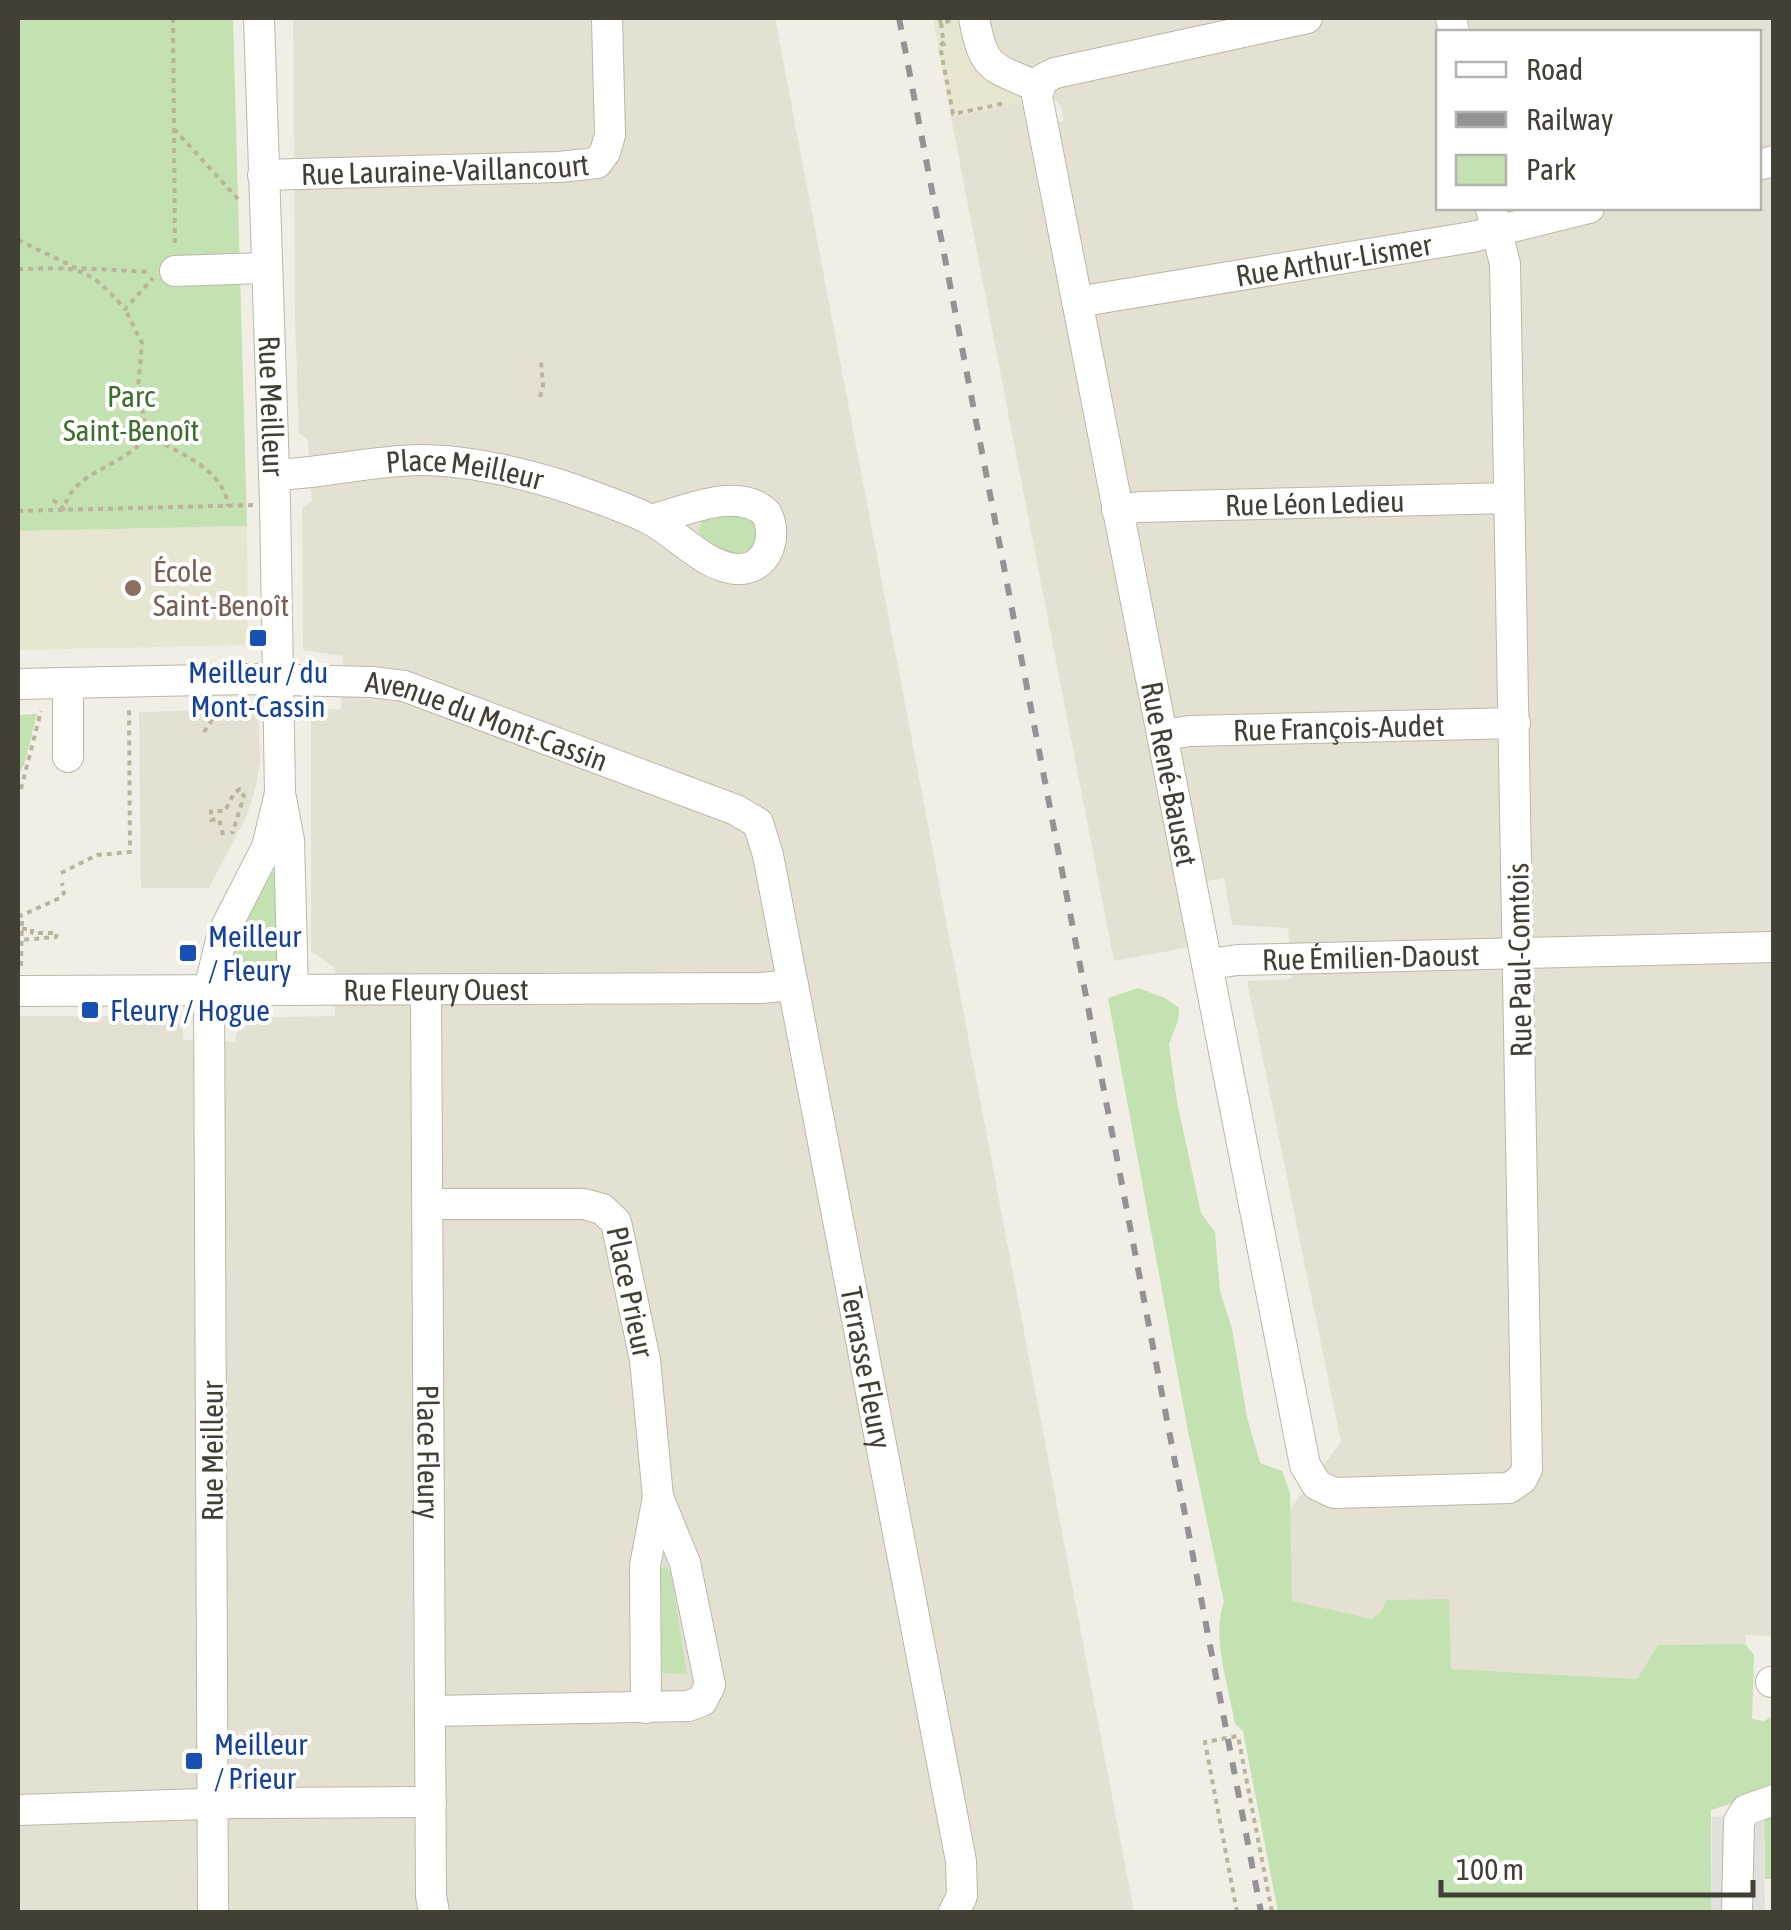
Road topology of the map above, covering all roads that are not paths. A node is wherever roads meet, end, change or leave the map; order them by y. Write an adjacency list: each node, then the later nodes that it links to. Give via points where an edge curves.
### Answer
1 (259, 18): 6 (street, Rue Meilleur)
2 (607, 18): 6 (street, Rue Lauraine-Vaillancourt, via 610,135 597,163)
3 (974, 18): 5 (street, via 988,62)
4 (1307, 18): 5 (street, via 1055,73)
5 (1033, 90): 11 (street, Rue René-Bauset)
6 (263, 175): 9 (street, Rue Meilleur)
7 (1572, 210): 8 (street, Rue Arthur-Lismer)
8 (1494, 219): 11 (street, Rue Arthur-Lismer); 13 (street, Rue Paul-Comtois, via 1505,264)
9 (266, 268): 10 (street); 12 (street, Rue Meilleur)
10 (175, 271)
11 (1077, 302): 14 (street, Rue René-Bauset)
12 (274, 475): 15 (street, Place Meilleur, via 435,461 535,478); 16 (street, Rue Meilleur)
13 (1509, 498): 14 (street, Rue Léon Ledieu); 19 (street, Rue Paul-Comtois)
14 (1117, 510): 20 (street, Rue René-Bauset)
15 (651, 520)
16 (278, 680): 17 (street, Avenue du Mont-Cassin); 22 (street, Rue Meilleur); 23 (street, Avenue du Mont-Cassin, via 420,690 742,812)
17 (68, 683): 18 (street, Avenue du Mont-Cassin); 21 (street)
18 (18, 684)
19 (1515, 722): 20 (street, Rue François-Audet); 25 (street, Rue Paul-Comtois)
20 (1164, 735): 26 (street, Rue René-Bauset)
21 (68, 758)
22 (280, 794): 29 (street, Rue Meilleur, via 208,918 197,959); 30 (street, Rue Meilleur, via 289,840)
23 (760, 826): 28 (street, Terrasse Fleury)
24 (1774, 947): 25 (street, Rue Émilien-Daoust)
25 (1519, 953): 26 (street, Rue Émilien-Daoust); 33 (street, Rue Paul-Comtois, via 1525,1474 1514,1486 1498,1489 1334,1492 1317,1486)
26 (1209, 964): 33 (street, Rue René-Bauset)
27 (19, 981): 29 (street, Rue Fleury Ouest)
28 (793, 984): 31 (street, Rue Fleury Ouest); 41 (street, Terrasse Fleury, via 962,1860)
29 (210, 989): 30 (street, Rue Fleury Ouest); 39 (street, Rue Meilleur)
30 (293, 990): 31 (street, Rue Fleury Ouest)
31 (426, 990): 32 (street, Place Fleury)
32 (428, 1204): 34 (street, Place Prieur, via 584,1204 612,1217 621,1234 644,1360); 36 (street, Place Fleury)
33 (1305, 1465)
34 (658, 1497): 35 (street, Place Prieur, via 645,1566); 35 (street, Place Prieur, via 685,1563 710,1685 698,1704)
35 (646, 1708): 36 (street, Place Prieur)
36 (430, 1711): 38 (street, Place Fleury)
37 (1774, 1800): 44 (street, via 1746,1810 1739,1821)
38 (430, 1802): 39 (street); 43 (street, Place Fleury)
39 (213, 1804): 40 (street); 42 (street, Rue Meilleur)
40 (18, 1810)
41 (956, 1910)
42 (213, 1912)
43 (434, 1912)
44 (1738, 1912)

